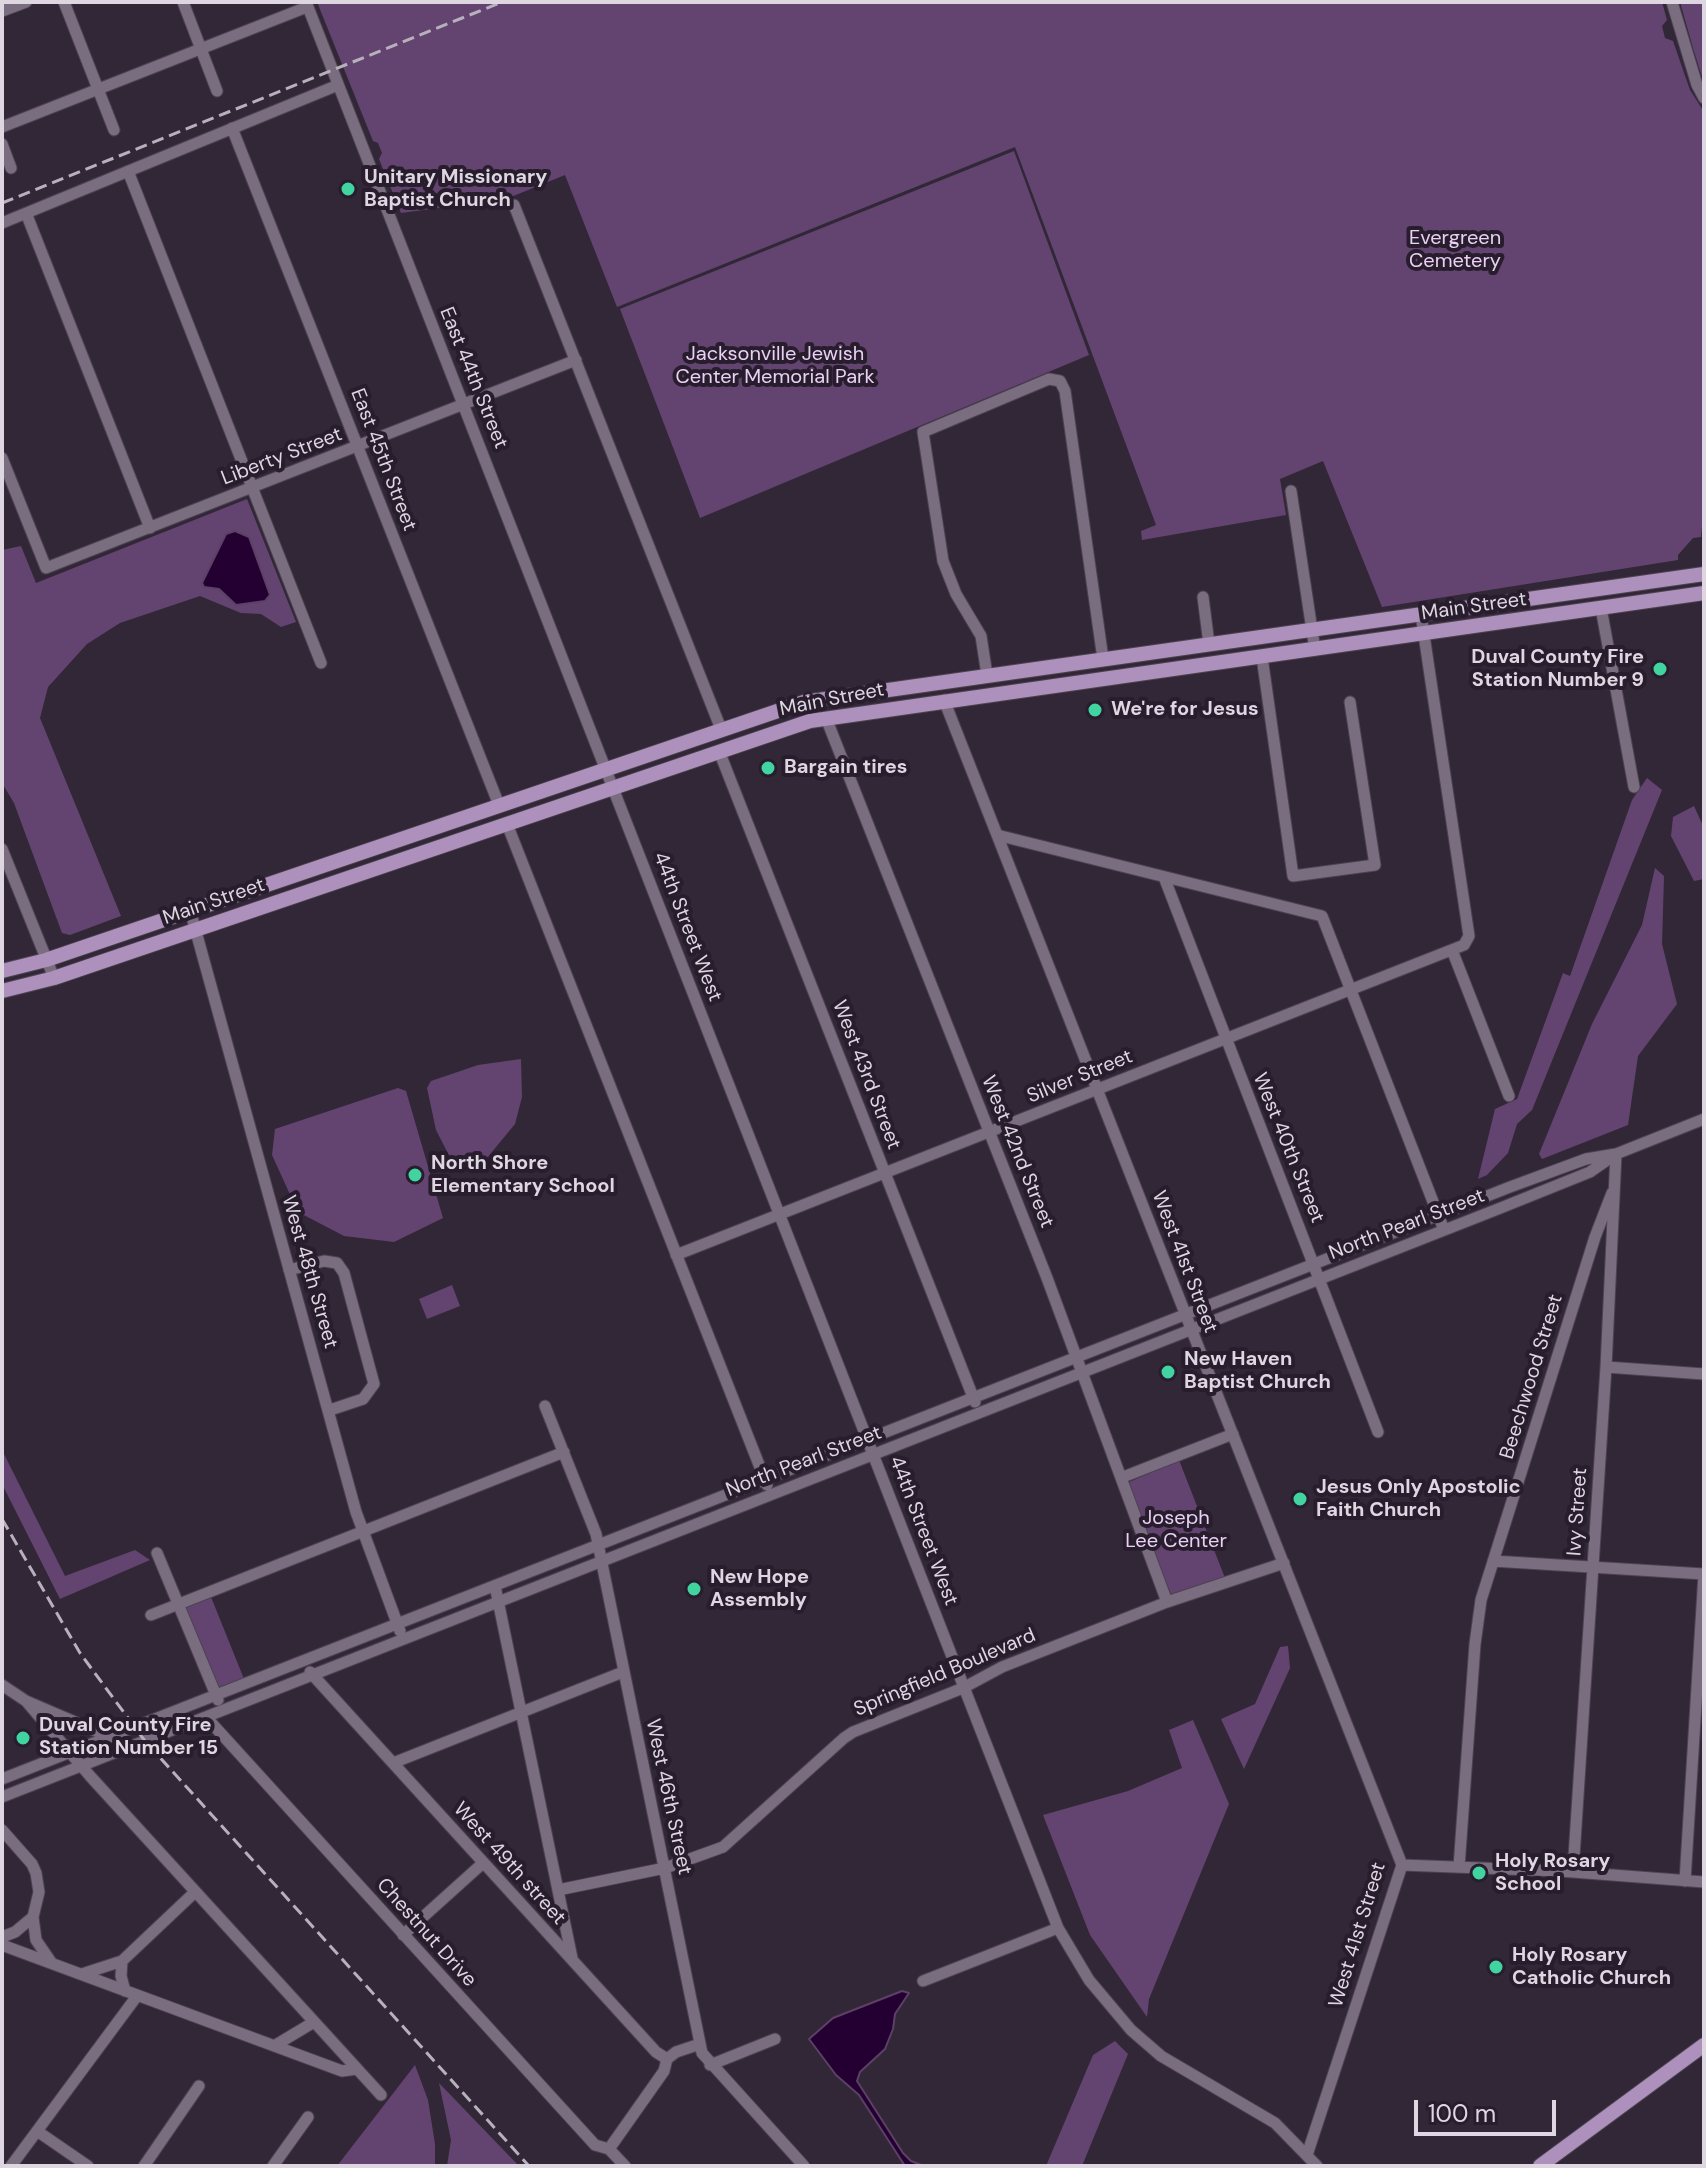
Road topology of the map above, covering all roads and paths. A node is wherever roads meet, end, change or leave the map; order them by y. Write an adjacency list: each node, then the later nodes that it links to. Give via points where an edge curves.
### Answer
1 (26, 2): 6 (street)
2 (64, 2): 9 (street)
3 (183, 2): 7 (street)
4 (1672, 2): 11 (street)
5 (306, 4): 7 (street); 8 (street, East 44th Street)
6 (2, 11)
7 (202, 48): 9 (street); 10 (street)
8 (338, 85): 13 (street); 22 (street, East 44th Street)
9 (98, 89): 12 (street); 14 (street)
10 (217, 91)
11 (1704, 98)
12 (2, 127)
13 (232, 128): 17 (street); 23 (street, East 45th Street)
14 (114, 130)
15 (2, 144): 16 (street)
16 (11, 168)
17 (128, 171): 19 (street); 25 (street)
18 (514, 205): 21 (street)
19 (26, 213): 20 (street); 27 (street)
20 (2, 223)
21 (576, 360): 22 (street, Liberty Street); 45 (street)
22 (464, 404): 23 (street, Liberty Street); 47 (street, East 44th Street)
23 (359, 447): 25 (street, Liberty Street); 50 (street, East 45th Street)
24 (2, 458): 27 (street, Liberty Street, via 46,568)
25 (254, 487): 27 (street, Liberty Street); 39 (street)
26 (1291, 491): 33 (street)
27 (150, 528)
28 (1704, 574): 32 (main road, Main Street)
29 (1704, 593): 31 (main road, Main Street)
30 (1203, 597): 35 (street)
31 (1601, 608): 34 (main road, Main Street); 49 (street)
32 (1421, 615): 33 (main road, Main Street); 34 (street)
33 (1312, 630): 35 (main road, Main Street); 36 (street)
34 (1424, 634): 36 (main road, Main Street); 57 (street, via 1469,936)
35 (1209, 644): 38 (main road, Main Street)
36 (1315, 650): 37 (main road, Main Street)
37 (1262, 657): 42 (main road, Main Street); 43 (street, via 1293,876 1375,865)
38 (1103, 659): 40 (main road, Main Street); 41 (street, via 1065,391 1060,381 1049,379 923,432 943,561 981,636)
39 (321, 663)
40 (1076, 663): 41 (main road, Main Street); 42 (main road, via 1025,679 956,690)
41 (987, 675): 45 (main road, Main Street, via 819,698)
42 (944, 700): 44 (main road, Main Street); 52 (street, West 41st Street)
43 (1350, 702)
44 (826, 718): 46 (main road, Main Street); 67 (street, West 42nd Street)
45 (721, 729): 47 (main road, Main Street)
46 (719, 751): 48 (main road, Main Street); 69 (street, West 43rd Street)
47 (607, 768): 48 (street, 44th Street West); 50 (main road, Main Street)
48 (613, 787): 51 (main road, Main Street); 71 (street, 44th Street West)
49 (1634, 787)
50 (499, 805): 55 (main road, Main Street)
51 (507, 824): 56 (main road, Main Street); 74 (street)
52 (997, 835): 54 (street); 64 (street, West 41st Street)
53 (2, 849): 58 (street)
54 (1164, 877): 61 (street, via 1322,916); 63 (street, West 40th Street)
55 (190, 910): 56 (street, West 48th Street); 58 (main road, Main Street)
56 (196, 929): 60 (main road, Main Street); 76 (street, West 48th Street)
57 (1452, 950): 61 (street, Silver Street); 65 (street)
58 (46, 960): 59 (main road, Main Street); 60 (street)
59 (2, 971)
60 (54, 978): 62 (main road, Main Street)
61 (1350, 989): 63 (street, Silver Street); 72 (street)
62 (2, 991)
63 (1225, 1039): 64 (street, Silver Street); 75 (street, West 40th Street)
64 (1097, 1090): 67 (street, Silver Street); 78 (street, West 41st Street)
65 (1509, 1096)
66 (1704, 1119): 68 (street, North Pearl Street)
67 (989, 1132): 69 (street, Silver Street); 80 (street, West 42nd Street)
68 (1616, 1154): 70 (street, Ivy Street); 72 (street, North Pearl Street, via 1586,1159); 73 (street, North Pearl Street, via 1590,1172)
69 (885, 1173): 71 (street, Silver Street); 84 (street, West 43rd Street)
70 (1615, 1185): 81 (street, Ivy Street); 99 (street, Beechwood Street)
71 (781, 1215): 74 (street, Silver Street); 90 (street, 44th Street West)
72 (1438, 1215): 73 (street); 75 (street, North Pearl Street)
73 (1444, 1230): 77 (street, North Pearl Street)
74 (676, 1255): 94 (street)
75 (1314, 1264): 77 (street, West 40th Street); 78 (street, North Pearl Street)
76 (289, 1270): 86 (street, West 48th Street); 86 (street, via 324,1261 337,1263 344,1273 374,1384 363,1399)
77 (1320, 1279): 79 (street, North Pearl Street); 88 (street, West 40th Street)
78 (1186, 1314): 79 (street, West 41st Street); 80 (street, North Pearl Street)
79 (1192, 1330): 82 (street, North Pearl Street); 89 (street, West 41st Street)
80 (1077, 1356): 82 (street, West 42nd Street); 84 (street, North Pearl Street)
81 (1606, 1367): 83 (street); 102 (street, Ivy Street)
82 (1083, 1372): 87 (street, North Pearl Street); 93 (street, West 42nd Street)
83 (1704, 1374)
84 (974, 1397): 87 (street, West 43rd Street); 90 (street, North Pearl Street)
85 (545, 1406): 91 (street, West 46th Street)
86 (330, 1410): 96 (street, West 48th Street)
87 (980, 1413): 92 (street, North Pearl Street)
88 (1378, 1432)
89 (1233, 1434): 93 (street); 101 (street, West 41st Street)
90 (869, 1438): 92 (street, 44th Street West); 94 (street, North Pearl Street)
91 (564, 1452): 96 (street); 97 (street, West 46th Street)
92 (875, 1454): 95 (street, North Pearl Street); 115 (street, 44th Street West)
93 (1123, 1477): 106 (street, West 42nd Street)
94 (765, 1479): 95 (street); 97 (street, North Pearl Street)
95 (771, 1495): 100 (street, North Pearl Street)
96 (362, 1533): 107 (street); 109 (street, West 48th Street)
97 (598, 1545): 100 (street, West 46th Street); 104 (street, North Pearl Street)
98 (157, 1553): 107 (street)
99 (1493, 1561): 102 (street); 130 (street, Beechwood Street, via 1476,1630)
100 (601, 1562): 105 (street, North Pearl Street); 112 (street, West 46th Street)
101 (1284, 1563): 106 (street, Springfield Boulevard); 129 (street, West 41st Street)
102 (1591, 1567): 103 (street); 132 (street, Ivy Street)
103 (1704, 1574): 133 (street)
104 (495, 1586): 105 (street); 109 (street, North Pearl Street)
105 (499, 1602): 110 (street, North Pearl Street); 119 (street)
106 (1167, 1602): 115 (street, Springfield Boulevard, via 1002,1667)
107 (178, 1605): 108 (street); 116 (street)
108 (151, 1615)
109 (398, 1625): 110 (street, West 48th Street); 111 (street, North Pearl Street)
110 (403, 1639): 113 (street, North Pearl Street)
111 (303, 1662): 113 (street, West 49th street); 116 (street, North Pearl Street)
112 (623, 1672): 119 (street); 131 (street, West 46th Street)
113 (313, 1675): 118 (street, North Pearl Street); 123 (street, West 49th street)
114 (2, 1685): 117 (street)
115 (963, 1688): 131 (street, Springfield Boulevard, via 844,1738 723,1847); 138 (street, 44th Street West)
116 (216, 1696): 118 (street); 121 (street, North Pearl Street)
117 (26, 1701): 121 (street); 122 (street)
118 (222, 1710): 120 (street, North Pearl Street)
119 (522, 1712): 123 (street); 135 (street)
120 (206, 1717): 124 (street, North Pearl Street); 139 (street, Chestnut Drive)
121 (110, 1737): 122 (street, North Pearl Street)
122 (72, 1752): 124 (street); 125 (street, North Pearl Street)
123 (393, 1763): 128 (street, West 49th street)
124 (82, 1766): 126 (street, North Pearl Street); 136 (street)
125 (2, 1779)
126 (2, 1797)
127 (2, 1830): 137 (street, via 36,1873 39,1892)
128 (483, 1863): 139 (street); 143 (street, West 49th street)
129 (1402, 1865): 130 (street); 162 (street, West 41st Street)
130 (1459, 1867): 132 (street)
131 (665, 1868): 135 (street, Springfield Boulevard); 151 (street, West 46th Street)
132 (1573, 1872): 133 (street)
133 (1685, 1881): 134 (street)
134 (1704, 1882)
135 (558, 1890): 143 (street)
136 (195, 1892): 142 (street); 149 (street)
137 (33, 1917): 140 (street); 144 (street, via 36,1940)
138 (1058, 1928): 146 (street); 162 (street, 44th Street West, via 1089,1980 1131,2030 1179,2068 1275,2123)
139 (403, 1935): 161 (street, Chestnut Drive, via 595,2145)
140 (2, 1937)
141 (2, 1945): 144 (street)
142 (122, 1961): 145 (street); 147 (street)
143 (572, 1961): 154 (street, West 49th street)
144 (51, 1963): 145 (street)
145 (82, 1974): 147 (street)
146 (923, 1981)
147 (125, 1991): 148 (street)
148 (137, 1996): 153 (street); 160 (street)
149 (314, 2022): 153 (street); 156 (street)
150 (775, 2039): 155 (street)
151 (700, 2044): 154 (street); 155 (street, West 46th Street)
152 (1704, 2045): 170 (main road)
153 (274, 2046): 156 (street, via 342,2071)
154 (667, 2059): 161 (street)
155 (710, 2065): 168 (street, West 46th Street)
156 (357, 2069): 158 (street)
157 (199, 2086): 165 (street)
158 (381, 2095)
159 (308, 2117): 166 (street)
160 (37, 2131): 163 (street); 164 (street)
161 (609, 2149): 167 (street, Chestnut Drive)
162 (1307, 2155): 169 (street, 44th Street West)
163 (11, 2166)
164 (88, 2166)
165 (144, 2166)
166 (273, 2166)
167 (625, 2166)
168 (804, 2166)
169 (1317, 2166)
170 (1540, 2166)

